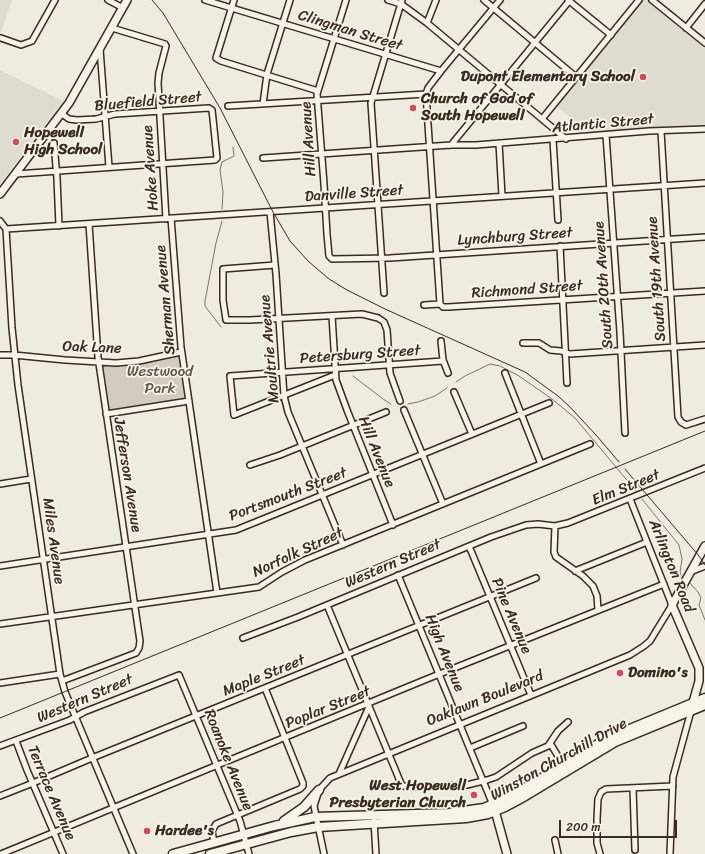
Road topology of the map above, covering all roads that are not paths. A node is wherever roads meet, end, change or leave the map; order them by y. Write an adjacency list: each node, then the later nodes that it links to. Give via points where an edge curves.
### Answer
1 (55, 0): 25 (street, via 32,40 21,44)
2 (108, 0): 17 (street)
3 (127, 0): 17 (main road)
4 (205, 0): 18 (street, Clingman Street)
5 (234, 0): 18 (street)
6 (290, 0): 20 (street)
7 (346, 0): 26 (street, Hill Avenue)
8 (388, 0): 15 (street)
9 (436, 0): 21 (street)
10 (484, 0): 19 (street)
11 (500, 0): 19 (street)
12 (569, 0): 24 (street); 27 (street)
13 (639, 0): 24 (street)
14 (652, 0): 23 (street)
15 (402, 2): 21 (street); 31 (street)
16 (705, 4): 23 (street)
17 (122, 8): 22 (main road)
18 (231, 8): 20 (street, Clingman Street); 33 (street, via 216,58)
19 (493, 8): 27 (street); 30 (street)
20 (283, 23): 26 (street, Clingman Street); 33 (street)
21 (427, 23): 30 (street)
22 (112, 28): 29 (main road); 42 (street, Hoke Avenue, via 166,45 158,78)
23 (686, 28): 28 (street)
24 (611, 35): 34 (street)
25 (1, 38)
26 (334, 39): 31 (street, Clingman Street); 36 (street, Hill Avenue)
27 (535, 43): 34 (street); 35 (street)
28 (705, 43)
29 (100, 49): 43 (main road); 44 (street)
30 (459, 50): 32 (street); 35 (street)
31 (386, 54): 32 (street, Clingman Street); 38 (street)
32 (441, 71): 37 (street)
33 (267, 74): 36 (street); 40 (street)
34 (576, 77): 45 (street)
35 (500, 85): 45 (street); 53 (street)
36 (318, 91): 39 (street, Hill Avenue)
37 (426, 94): 38 (street); 54 (street)
38 (373, 97): 39 (street); 55 (street, via 371,106)
39 (317, 101): 40 (street); 56 (street, Hill Avenue)
40 (263, 104): 41 (street)
41 (228, 106)
42 (160, 111): 44 (street, Bluefield Street); 58 (street, Hoke Avenue); 58 (street, Bluefield Street, via 210,108 215,134 215,160)
43 (62, 114): 44 (street, Bluefield Street, via 77,120); 61 (main road)
44 (105, 116): 59 (street)
45 (542, 119): 49 (street)
46 (705, 129): 47 (street, Atlantic Street)
47 (661, 131): 48 (street, Atlantic Street); 63 (street, South 19th Avenue)
48 (606, 135): 49 (street, Atlantic Street); 64 (street, South 20th Avenue)
49 (566, 139): 50 (street, Atlantic Street)
50 (553, 140): 52 (street, Atlantic Street); 65 (street)
51 (54, 143): 60 (street)
52 (499, 143): 53 (street, Atlantic Street); 67 (street)
53 (451, 145): 54 (street, Atlantic Street)
54 (429, 148): 55 (street, Atlantic Street); 68 (street)
55 (375, 151): 56 (street, Atlantic Street); 69 (street)
56 (321, 155): 57 (street, Atlantic Street); 70 (street, Hill Avenue)
57 (263, 158)
58 (163, 163): 59 (street); 72 (street, Hoke Avenue)
59 (109, 167): 60 (street)
60 (56, 171): 61 (street); 76 (street)
61 (16, 174): 66 (main road)
62 (705, 183): 63 (street, Danville Street)
63 (663, 186): 64 (street, Danville Street); 79 (street, South 19th Avenue)
64 (610, 189): 65 (street, Danville Street); 80 (street, South 20th Avenue)
65 (556, 193): 67 (street, Danville Street); 73 (street)
66 (0, 194)
67 (502, 196): 68 (street, Danville Street)
68 (433, 201): 69 (street, Danville Street); 82 (street)
69 (378, 205): 70 (street, Danville Street); 84 (street)
70 (325, 208): 71 (street, Danville Street); 83 (street, Hill Avenue)
71 (270, 212): 72 (street, Danville Street); 85 (street, Moultrie Avenue)
72 (169, 219): 75 (street, Danville Street); 100 (street, Sherman Avenue)
73 (558, 220)
74 (0, 221): 77 (street)
75 (90, 224): 76 (street, Danville Street); 105 (street, Jefferson Avenue)
76 (59, 226): 77 (street, Danville Street)
77 (6, 229): 103 (street, Miles Avenue)
78 (705, 237): 79 (street, Lynchburg Street)
79 (667, 240): 80 (street, Lynchburg Street); 88 (street, South 19th Avenue)
80 (613, 243): 81 (street, Lynchburg Street); 89 (street, South 20th Avenue)
81 (560, 246): 82 (street, Lynchburg Street); 90 (street)
82 (437, 254): 84 (street, Lynchburg Street); 91 (street)
83 (328, 256): 84 (street, Lynchburg Street, via 335,260)
84 (382, 258): 87 (street)
85 (275, 265): 94 (street, Moultrie Avenue); 94 (street, via 223,269 223,300 226,320)
86 (705, 291): 88 (street, Richmond Street)
87 (384, 293)
88 (670, 293): 89 (street, Richmond Street); 98 (street, South 19th Avenue)
89 (617, 296): 90 (street, Richmond Street); 99 (street, South 20th Avenue)
90 (563, 300): 91 (street, Richmond Street, via 448,308); 101 (street)
91 (440, 304): 92 (street, Richmond Street)
92 (424, 305)
93 (332, 316): 94 (street); 106 (street, via 362,314 384,322 388,330); 108 (street, Hill Avenue)
94 (278, 319): 107 (street, Moultrie Avenue)
95 (440, 341): 104 (street)
96 (523, 343): 101 (street, via 539,343 550,350)
97 (705, 345): 98 (street)
98 (674, 348): 99 (street); 121 (street, South 19th Avenue, via 678,417 683,424 689,425)
99 (620, 351): 101 (street); 123 (street, South 20th Avenue)
100 (181, 352): 105 (street, Oak Lane, via 140,361); 114 (street, Sherman Avenue)
101 (566, 353): 111 (street)
102 (0, 355): 103 (street, Oak Lane)
103 (14, 355): 105 (street, Oak Lane); 132 (street, Miles Avenue)
104 (443, 361): 106 (street, Petersburg Street); 109 (street)
105 (99, 362): 119 (street, Jefferson Avenue)
106 (389, 365): 108 (street, Petersburg Street); 115 (street)
107 (282, 372): 108 (street, Petersburg Street); 113 (street, Moultrie Avenue); 113 (street, Petersburg Street, via 230,376 234,415)
108 (335, 372): 113 (street); 122 (street, Hill Avenue, via 340,393)
109 (448, 373)
110 (505, 373): 120 (street)
111 (567, 383)
112 (454, 392): 124 (street)
113 (284, 396): 126 (street, Moultrie Avenue)
114 (189, 401): 119 (street); 139 (street, Sherman Avenue)
115 (400, 401)
116 (549, 403): 120 (street, Portsmouth Street)
117 (404, 410): 127 (street)
118 (386, 412): 122 (street)
119 (106, 414): 144 (street, Jefferson Avenue)
120 (522, 414): 124 (street, Portsmouth Street); 128 (street)
121 (705, 419)
122 (353, 425): 126 (street); 131 (street, Hill Avenue)
123 (625, 433)
124 (472, 434): 127 (street, Portsmouth Street)
125 (590, 444): 128 (street, Norfolk Street)
126 (302, 446): 129 (street); 134 (street, Moultrie Avenue)
127 (422, 454): 131 (street, Portsmouth Street); 136 (street)
128 (541, 464): 136 (street, Norfolk Street)
129 (250, 465)
130 (705, 468): 135 (street, Elm Street)
131 (373, 475): 134 (street, Portsmouth Street); 137 (street, Hill Avenue)
132 (32, 479): 133 (street); 145 (street, Miles Avenue)
133 (0, 484)
134 (322, 496): 139 (street, Portsmouth Street, via 240,529); 141 (street, Moultrie Avenue)
135 (630, 499): 138 (street, Elm Street); 140 (street, Arlington Road)
136 (443, 504): 137 (street, Norfolk Street)
137 (394, 525): 141 (street, Norfolk Street)
138 (555, 526): 142 (street, Western Street, via 526,525); 148 (street, via 555,554)
139 (208, 535): 144 (street, Portsmouth Street); 153 (street, Sherman Avenue)
140 (647, 542): 148 (street); 152 (street, Arlington Road)
141 (343, 545): 153 (street, Norfolk Street, via 290,567 259,587)
142 (469, 546): 150 (street, Western Street); 154 (street, Pine Avenue)
143 (705, 546): 149 (main road)
144 (126, 547): 145 (street, Portsmouth Street); 156 (street, Jefferson Avenue)
145 (43, 559): 146 (street, Portsmouth Street); 159 (street, Miles Avenue)
146 (0, 566)
147 (705, 566): 149 (street)
148 (575, 571): 158 (street, via 592,586 597,596)
149 (690, 572): 155 (main road)
150 (398, 575): 157 (street, Western Street); 161 (street, High Avenue)
151 (536, 578): 154 (street, Maple Street)
152 (664, 584): 155 (street, Arlington Road); 158 (street, Poplar Street)
153 (217, 593): 156 (street, Norfolk Street)
154 (489, 596): 161 (street, Maple Street); 163 (street, Pine Avenue)
155 (672, 604): 171 (street, Oaklawn Boulevard, via 651,639 638,651); 175 (main road, Arlington Road, via 698,668 699,682)
156 (134, 605): 159 (street, Norfolk Street); 168 (street, Jefferson Avenue, via 139,634 139,648 136,653)
157 (327, 605): 162 (street, Western Street); 164 (street)
158 (598, 610): 163 (street, Poplar Street)
159 (51, 617): 160 (street, Norfolk Street); 165 (street, Miles Avenue)
160 (0, 624)
161 (419, 626): 164 (street, Maple Street); 166 (street, High Avenue)
162 (243, 638)
163 (511, 646): 166 (street, Poplar Street); 171 (street, Pine Avenue)
164 (347, 655): 170 (street, Maple Street); 173 (street)
165 (60, 674): 168 (street, Miles Avenue); 169 (street)
166 (439, 674): 173 (street, Poplar Street); 179 (street, High Avenue)
167 (180, 676): 176 (street, Roanoke Avenue); 177 (street, Western Street, via 177,675)
168 (62, 681): 177 (street, Miles Avenue)
169 (0, 683)
170 (265, 688): 176 (street, Maple Street); 181 (street)
171 (531, 695): 179 (street, Oaklawn Boulevard)
172 (705, 698): 175 (highway, Winston Churchill Drive)
173 (368, 704): 181 (street, Poplar Street); 186 (street); 190 (street)
174 (705, 705): 175 (highway, Winston Churchill Drive)
175 (692, 707): 189 (highway, Winston Churchill Drive); 193 (street, Arlington Road, via 675,766)
176 (197, 716): 187 (street, Maple Street); 188 (street, Roanoke Avenue)
177 (75, 717): 182 (street, Western Street); 187 (street, Miles Avenue)
178 (568, 722): 183 (street)
179 (460, 725): 185 (street, High Avenue); 186 (street, Oaklawn Boulevard)
180 (522, 726): 185 (street)
181 (284, 738): 188 (street, Poplar Street); 199 (street, via 303,783 302,788)
182 (16, 741): 184 (street, Western Street); 192 (street, Terrace Avenue)
183 (550, 743): 189 (street); 191 (street, via 496,777)
184 (0, 746)
185 (470, 748): 191 (street, High Avenue)
186 (389, 754): 190 (street, Oaklawn Boulevard); 191 (street, via 402,786 467,784)
187 (92, 758): 192 (street, Maple Street); 197 (street, Miles Avenue)
188 (218, 765): 197 (street, Poplar Street); 199 (street, Roanoke Avenue)
189 (565, 768): 198 (highway, Winston Churchill Drive)
190 (338, 774): 195 (street, Oaklawn Boulevard, via 326,780)
191 (483, 781): 198 (street, High Avenue)
192 (33, 783): 196 (street, Maple Street); 204 (street, Terrace Avenue)
193 (673, 786): 194 (street); 221 (street, Arlington Road)
194 (633, 788): 209 (street); 220 (street, via 603,790 600,794 597,815 597,843)
195 (319, 790): 200 (street, via 314,806); 202 (highway, via 304,807)
196 (0, 796)
197 (113, 808): 204 (street, Poplar Street); 212 (street, Miles Avenue)
198 (494, 808): 201 (highway, Winston Churchill Drive); 218 (main road, High Avenue)
199 (238, 815): 205 (street, Roanoke Avenue); 207 (street, via 214,826)
200 (315, 817): 201 (highway, Winston Churchill Drive, via 337,816); 202 (highway); 203 (street)
201 (374, 820): 203 (highway, Winston Churchill Drive); 217 (street)
202 (274, 826): 205 (highway)
203 (318, 827): 208 (highway, Winston Churchill Drive); 216 (street)
204 (54, 832): 210 (street, Poplar Street); 211 (street, Terrace Avenue)
205 (244, 834): 207 (highway); 208 (street, Roanoke Avenue)
206 (555, 840): 219 (street)
207 (214, 842): 213 (highway)
208 (247, 844): 214 (highway, Winston Churchill Drive); 215 (street, Roanoke Avenue)
209 (635, 850)
210 (1, 854)
211 (63, 854)
212 (133, 854)
213 (174, 854)
214 (210, 854)
215 (249, 854)
216 (324, 854)
217 (376, 854)
218 (507, 854)
219 (558, 854)
220 (600, 854)
221 (670, 854)

